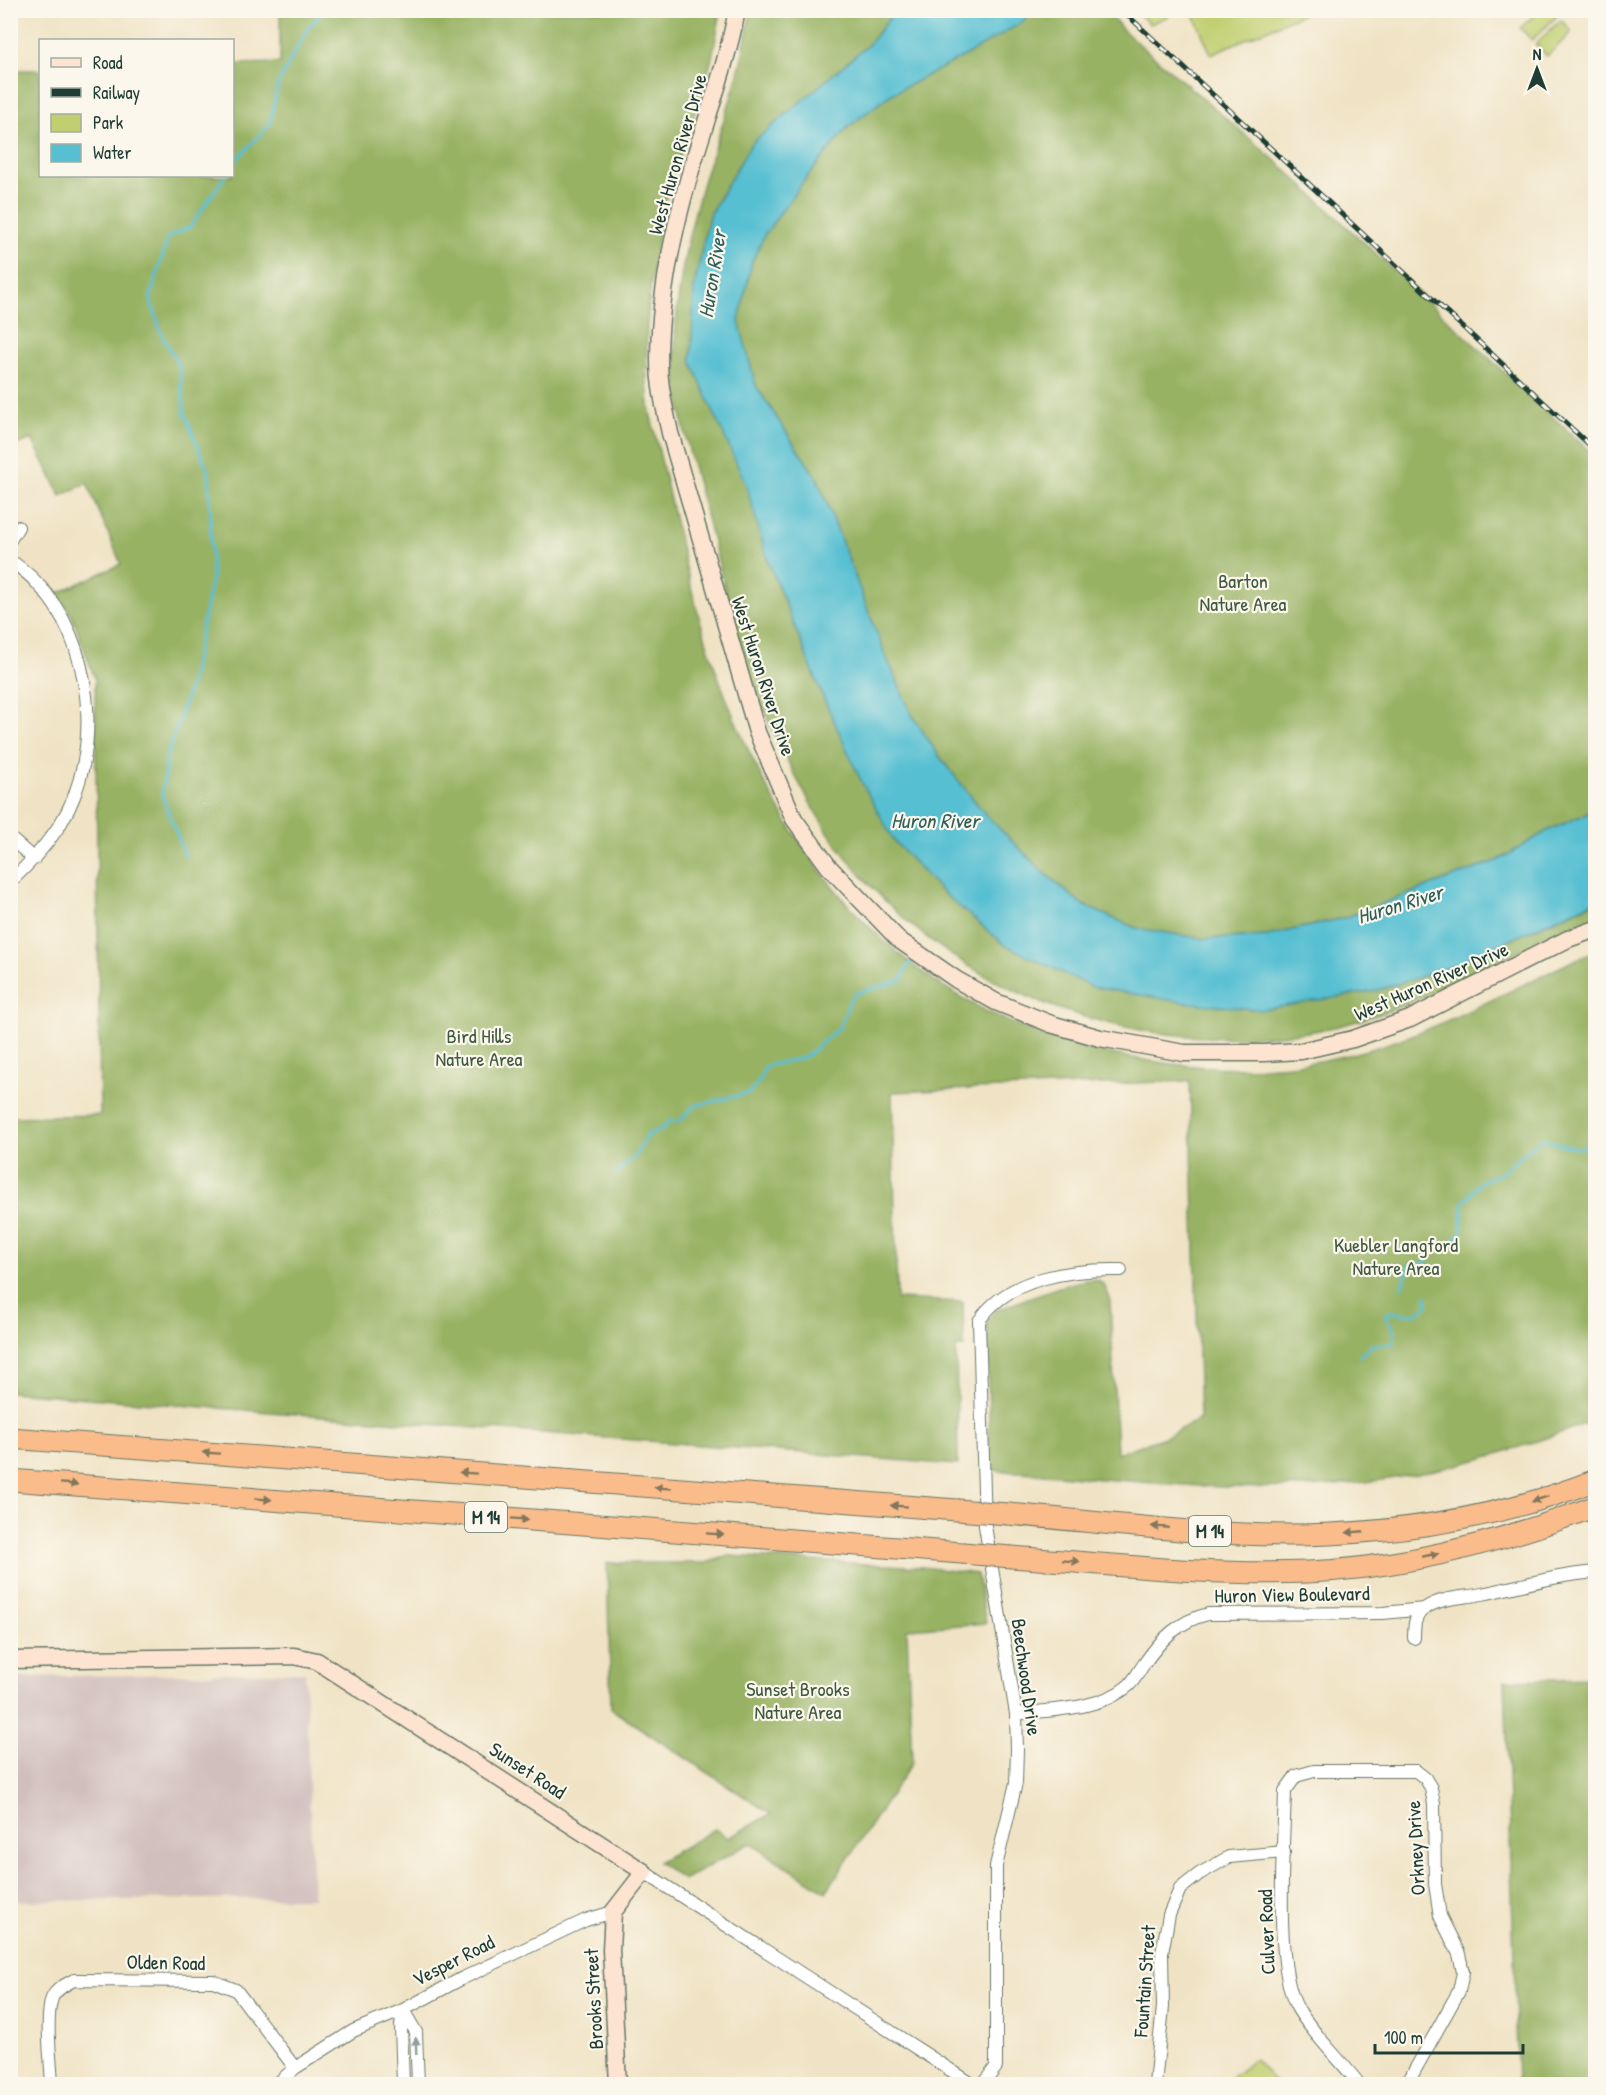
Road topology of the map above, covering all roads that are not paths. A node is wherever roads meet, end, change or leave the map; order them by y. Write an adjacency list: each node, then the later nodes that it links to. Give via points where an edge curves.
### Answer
1 (737, 10): 8 (street, West Huron River Drive, via 712,110 675,230 660,327 661,390 670,434 757,732 794,819 829,867 899,940 996,1002 1100,1038 1184,1053 1292,1052 1353,1040 1410,1019 1568,939)
2 (18, 527): 3 (street)
3 (10, 540)
4 (10, 560): 6 (street, via 36,581 58,612 86,686 85,761 61,823)
5 (10, 838): 6 (street)
6 (34, 859): 7 (street)
7 (10, 882)
8 (1596, 929)
9 (1121, 1270): 18 (street, Beechwood Drive, via 1060,1274 1010,1291 988,1307 979,1321 985,1526)
10 (10, 1438): 12 (highway, M 14, one-way to 10, bridge, via 1480,1517 1413,1527 1329,1534 1230,1532)
11 (10, 1480): 13 (highway, M 14, one-way to 13, bridge, via 1195,1571 1309,1572 1395,1562 1473,1546 1548,1525)
12 (1596, 1480)
13 (1596, 1506)
14 (1596, 1572): 15 (street, Huron View Boulevard, via 1562,1574 1443,1600)
15 (1424, 1609): 16 (street, via 1414,1625); 18 (street, Huron View Boulevard, via 1383,1613 1208,1614 1193,1618 1166,1637 1130,1685 1114,1696)
16 (1414, 1638)
17 (10, 1660): 21 (street, Sunset Road, via 294,1656 317,1661)
18 (1016, 1714): 31 (street, Beechwood Drive, via 1016,1783 996,1866 996,2067)
19 (1314, 1770): 20 (street, Culver Road, via 1296,1776 1285,1791); 34 (street, Orkney Drive, via 1416,1771 1431,1788 1440,1917 1459,1954 1463,1972 1459,1991)
20 (1284, 1852): 32 (street, Fountain Street, via 1229,1857 1180,1889 1169,1914 1162,1953 1163,2007); 33 (street, Culver Road, via 1286,1978 1298,2009)
21 (644, 1872): 22 (street); 30 (street, Sunset Road)
22 (612, 1912): 23 (street, Vesper Road, via 526,1947); 29 (street, Brooks Street)
23 (403, 2010): 24 (street, Vesper Road, via 353,2031); 27 (street); 28 (street, one-way to 23, via 416,2032)
24 (296, 2068): 25 (street, Olden Road, via 236,1990 213,1981 74,1980 53,1997 50,2011); 26 (street, Vesper Road)
25 (52, 2085)
26 (277, 2085)
27 (402, 2085)
28 (418, 2085)
29 (618, 2085)
30 (972, 2085)
31 (983, 2085)
32 (1155, 2085)
33 (1359, 2085)
34 (1407, 2085)

